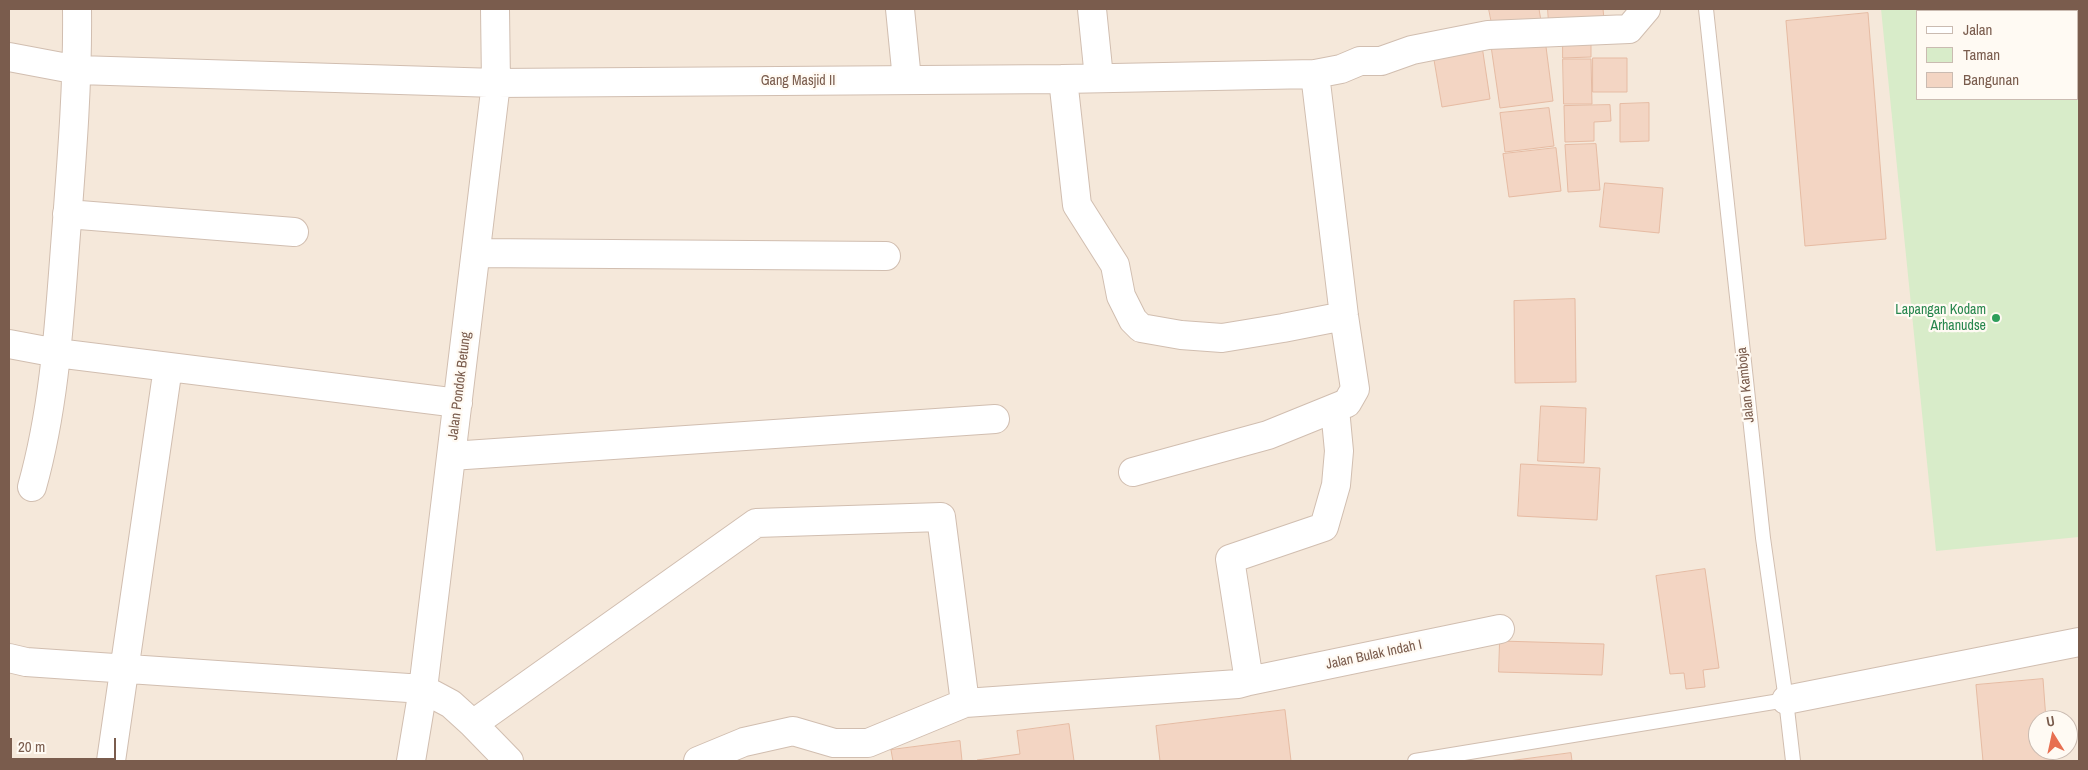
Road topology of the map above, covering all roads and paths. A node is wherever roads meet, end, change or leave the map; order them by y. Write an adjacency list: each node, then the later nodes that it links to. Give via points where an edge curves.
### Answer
1 (77, 9): 8 (street)
2 (495, 9): 13 (street, Jalan Pondok Betung)
3 (900, 9): 12 (street)
4 (1092, 9): 10 (street)
5 (1706, 9): 34 (lane, Jalan Kamboja, via 1763,538)
6 (1635, 22): 9 (street, Gang Masjid II, via 1488,35 1412,50 1381,61 1360,61)
7 (9, 57): 8 (street, Gang Masjid II)
8 (78, 70): 13 (street, Gang Masjid II); 14 (street)
9 (1315, 74): 10 (street, Gang Masjid II); 18 (street)
10 (1099, 78): 11 (street, Gang Masjid II)
11 (1063, 79): 12 (street, Gang Masjid II); 18 (street, via 1077,205 1115,265 1121,296 1133,320 1141,328 1222,338)
12 (907, 80): 13 (street, Gang Masjid II)
13 (496, 84): 16 (street, Jalan Pondok Betung)
14 (68, 214): 15 (street); 20 (street)
15 (294, 232)
16 (476, 253): 17 (street); 22 (street, Jalan Pondok Betung)
17 (886, 256)
18 (1344, 316): 23 (street, via 1355,389 1347,403)
19 (9, 344): 20 (street)
20 (57, 353): 21 (street); 27 (street, via 46,426)
21 (168, 367): 22 (street); 31 (street)
22 (458, 403): 25 (street, Jalan Pondok Betung)
23 (1335, 409): 26 (street, via 1268,434); 32 (street, via 1339,451 1336,485 1324,527 1230,559)
24 (995, 420): 25 (street)
25 (451, 456): 33 (street, Jalan Pondok Betung)
26 (1133, 472)
27 (32, 487)
28 (1500, 629): 32 (street, Jalan Bulak Indah I)
29 (2079, 642): 34 (street)
30 (9, 658): 31 (street, via 26,662)
31 (124, 668): 33 (street); 37 (street)
32 (1249, 681): 35 (street, Jalan Bulak Indah I)
33 (423, 689): 36 (street, via 451,704); 38 (street, Jalan Pondok Betung)
34 (1786, 700): 41 (lane); 42 (lane, Jalan Kamboja)
35 (965, 703): 36 (street, via 941,517 756,523); 40 (street, Jalan Bulak Indah I, via 868,743 834,743 793,731 744,742)
36 (473, 724): 39 (street)
37 (111, 761)
38 (411, 761)
39 (509, 761)
40 (698, 761)
41 (1415, 761)
42 (1793, 761)

